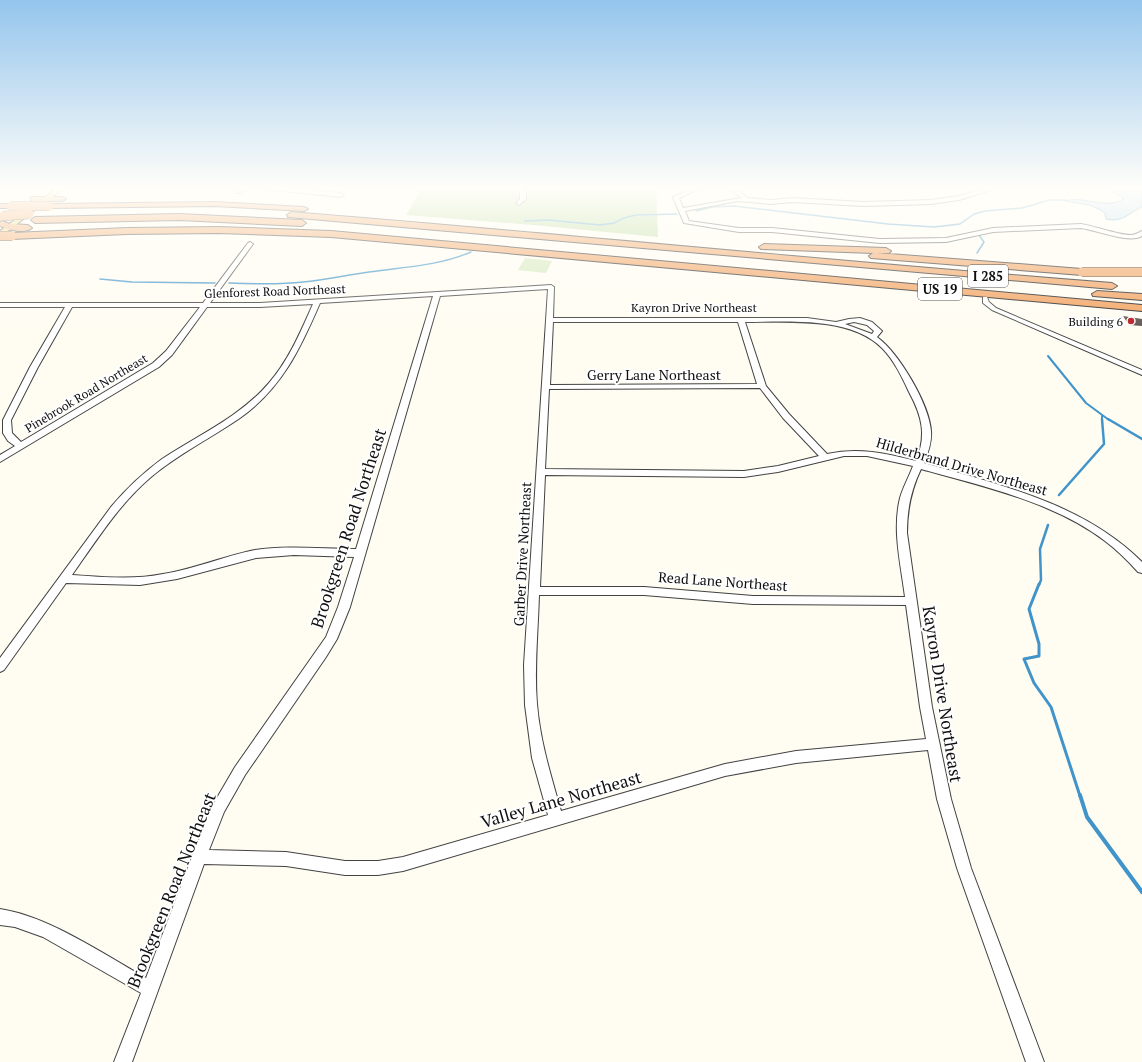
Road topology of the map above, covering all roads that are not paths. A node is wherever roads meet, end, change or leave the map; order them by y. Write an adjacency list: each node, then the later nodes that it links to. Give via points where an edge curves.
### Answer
1 (357, 237): 21 (highway, US 19)
2 (457, 237): 15 (highway, I 285)
3 (547, 237): 9 (highway, I 285)
4 (628, 237): 8 (highway)
5 (834, 237): 6 (street, via 867,240 946,240)
6 (962, 237)
7 (250, 244): 20 (street, Pinebrook Road Northeast)
8 (754, 247): 10 (highway); 11 (highway, via 967,255)
9 (833, 263): 10 (highway); 13 (highway, I 285)
10 (1082, 272): 11 (highway, bridge)
11 (1142, 272)
12 (552, 287): 14 (street, Glenforest Road Northeast); 22 (street, Garber Drive Northeast)
13 (1142, 288)
14 (437, 294): 17 (street, Glenforest Road Northeast); 32 (street, Brookgreen Road Northeast)
15 (1142, 297)
16 (985, 298): 24 (street, via 986,304 994,309)
17 (318, 301): 20 (street, Glenforest Road Northeast); 34 (street, via 303,334 272,386 241,413 172,457 140,481 114,510)
18 (0, 305): 19 (street, Glenforest Road Northeast)
19 (70, 305): 20 (street, Glenforest Road Northeast); 27 (street, via 7,420 7,435)
20 (205, 305): 27 (street, Pinebrook Road Northeast, via 169,353 156,365)
21 (1142, 308)
22 (550, 320): 23 (street, Kayron Drive Northeast); 26 (street, Garber Drive Northeast)
23 (741, 320): 25 (street); 30 (street, Kayron Drive Northeast, via 808,320 838,324 857,330 884,346 892,354 922,409 927,437 925,451)
24 (1142, 373)
25 (762, 386): 26 (street, Gerry Lane Northeast); 28 (street)
26 (546, 387): 31 (street, Garber Drive Northeast)
27 (21, 446): 29 (street, Pinebrook Road Northeast)
28 (825, 457): 30 (street, Hilderbrand Drive Northeast, via 844,453 867,453); 31 (street, Hilderbrand Drive Northeast, via 778,469 744,474)
29 (0, 459)
30 (918, 465): 33 (street, Hilderbrand Drive Northeast, via 1027,497 1064,512 1109,539); 36 (street, Kayron Drive Northeast, via 906,495 902,516)
31 (540, 472): 35 (street, Garber Drive Northeast)
32 (360, 553): 34 (street, via 257,554 147,581); 40 (street, Brookgreen Road Northeast, via 344,607 331,639 240,771 219,808)
33 (1142, 569)
34 (64, 578): 37 (street)
35 (534, 591): 36 (street, Read Lane Northeast, via 644,591 753,600); 39 (street, Garber Drive Northeast, via 530,665 531,705 539,758)
36 (911, 601): 38 (street, Kayron Drive Northeast)
37 (0, 667)
38 (933, 744): 39 (street, Valley Lane Northeast, via 796,757 748,765); 44 (street, Kayron Drive Northeast, via 944,799 964,868)
39 (556, 819): 40 (street, Valley Lane Northeast, via 403,864 378,868 345,868 286,859)
40 (199, 857): 42 (street, Brookgreen Road Northeast)
41 (0, 917): 42 (street, via 15,919 47,931)
42 (150, 989): 43 (street, Brookgreen Road Northeast)
43 (123, 1062)
44 (1035, 1062)

